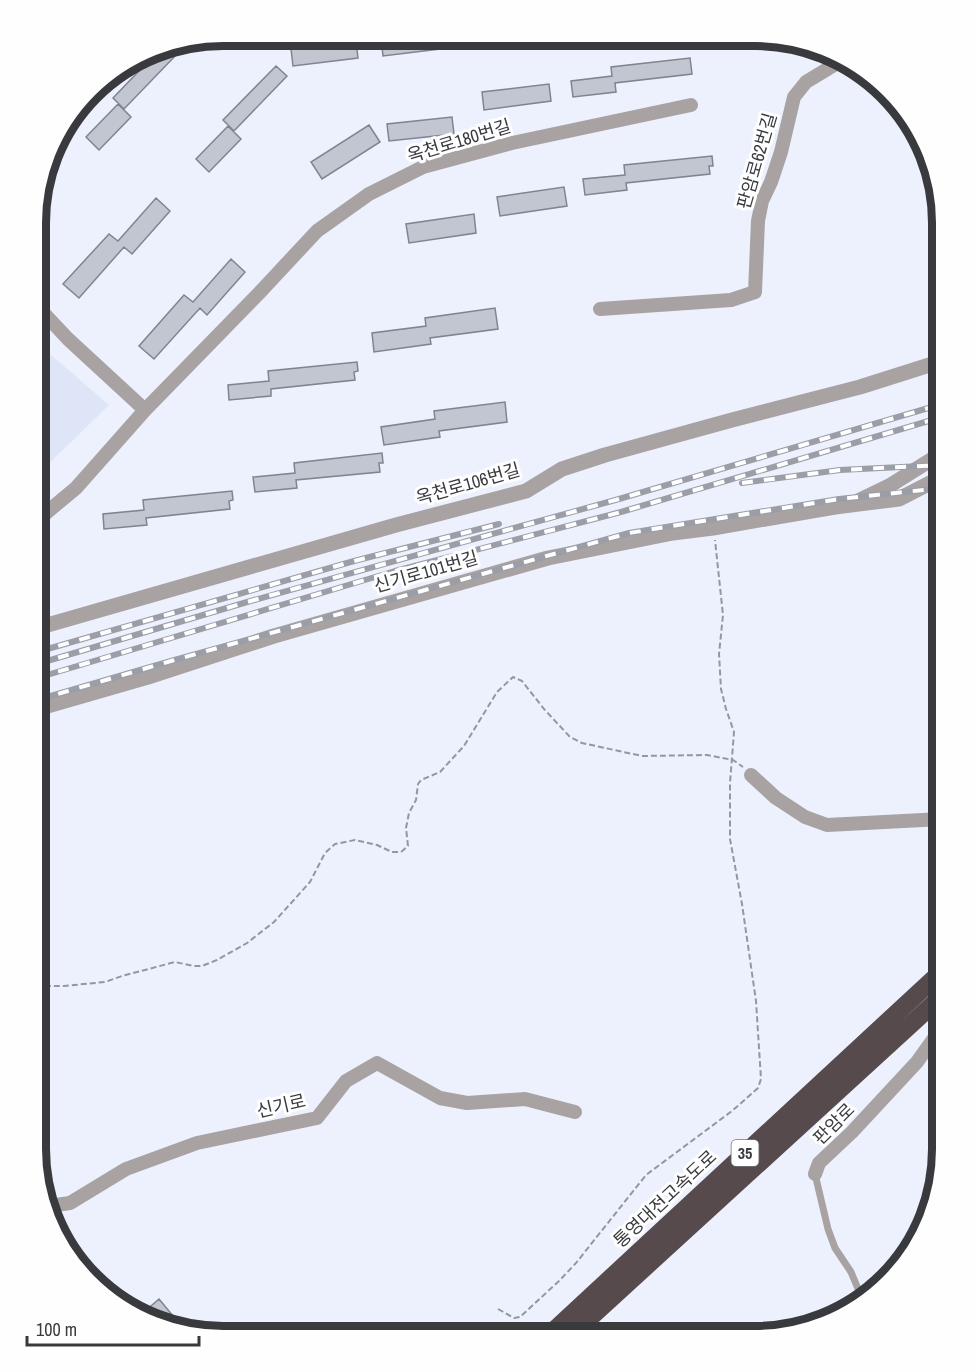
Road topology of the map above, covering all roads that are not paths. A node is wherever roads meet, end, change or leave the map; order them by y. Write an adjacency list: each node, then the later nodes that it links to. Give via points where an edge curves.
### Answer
1 (833, 65): 3 (street, 판암로62번길, via 806,82 794,97 781,152 762,201 755,292 731,300)
2 (691, 105): 6 (street, 옥천로180번길, via 512,143 423,167 369,194 317,231)
3 (600, 309)
4 (47, 316): 6 (street)
5 (932, 364): 11 (street, 옥천로106번길, via 605,455 562,469 526,491)
6 (145, 410): 10 (street, 옥천로180번길, via 76,488)
7 (932, 459): 9 (street, via 889,486)
8 (932, 482): 9 (street, via 899,500)
9 (835, 507): 12 (street, 신기로101번길, via 548,558 274,636)
10 (47, 512)
11 (47, 625)
12 (47, 707)
13 (752, 775): 14 (street, via 776,798 805,817 827,825)
14 (931, 820)
15 (931, 981): 22 (highway, 통영대전고속도로 / 35)
16 (931, 1006): 23 (highway, 통영대전고속도로 / 35)
17 (931, 1042): 19 (street, 판암로, via 917,1062 819,1163)
18 (575, 1112): 20 (street, 신기로, via 525,1098 467,1102 440,1098 377,1063 346,1081 317,1118 197,1143 126,1168 70,1203)
19 (815, 1174): 21 (lane, 판암로, via 835,1248)
20 (56, 1205)
21 (859, 1291)
22 (559, 1326)
23 (581, 1326)

